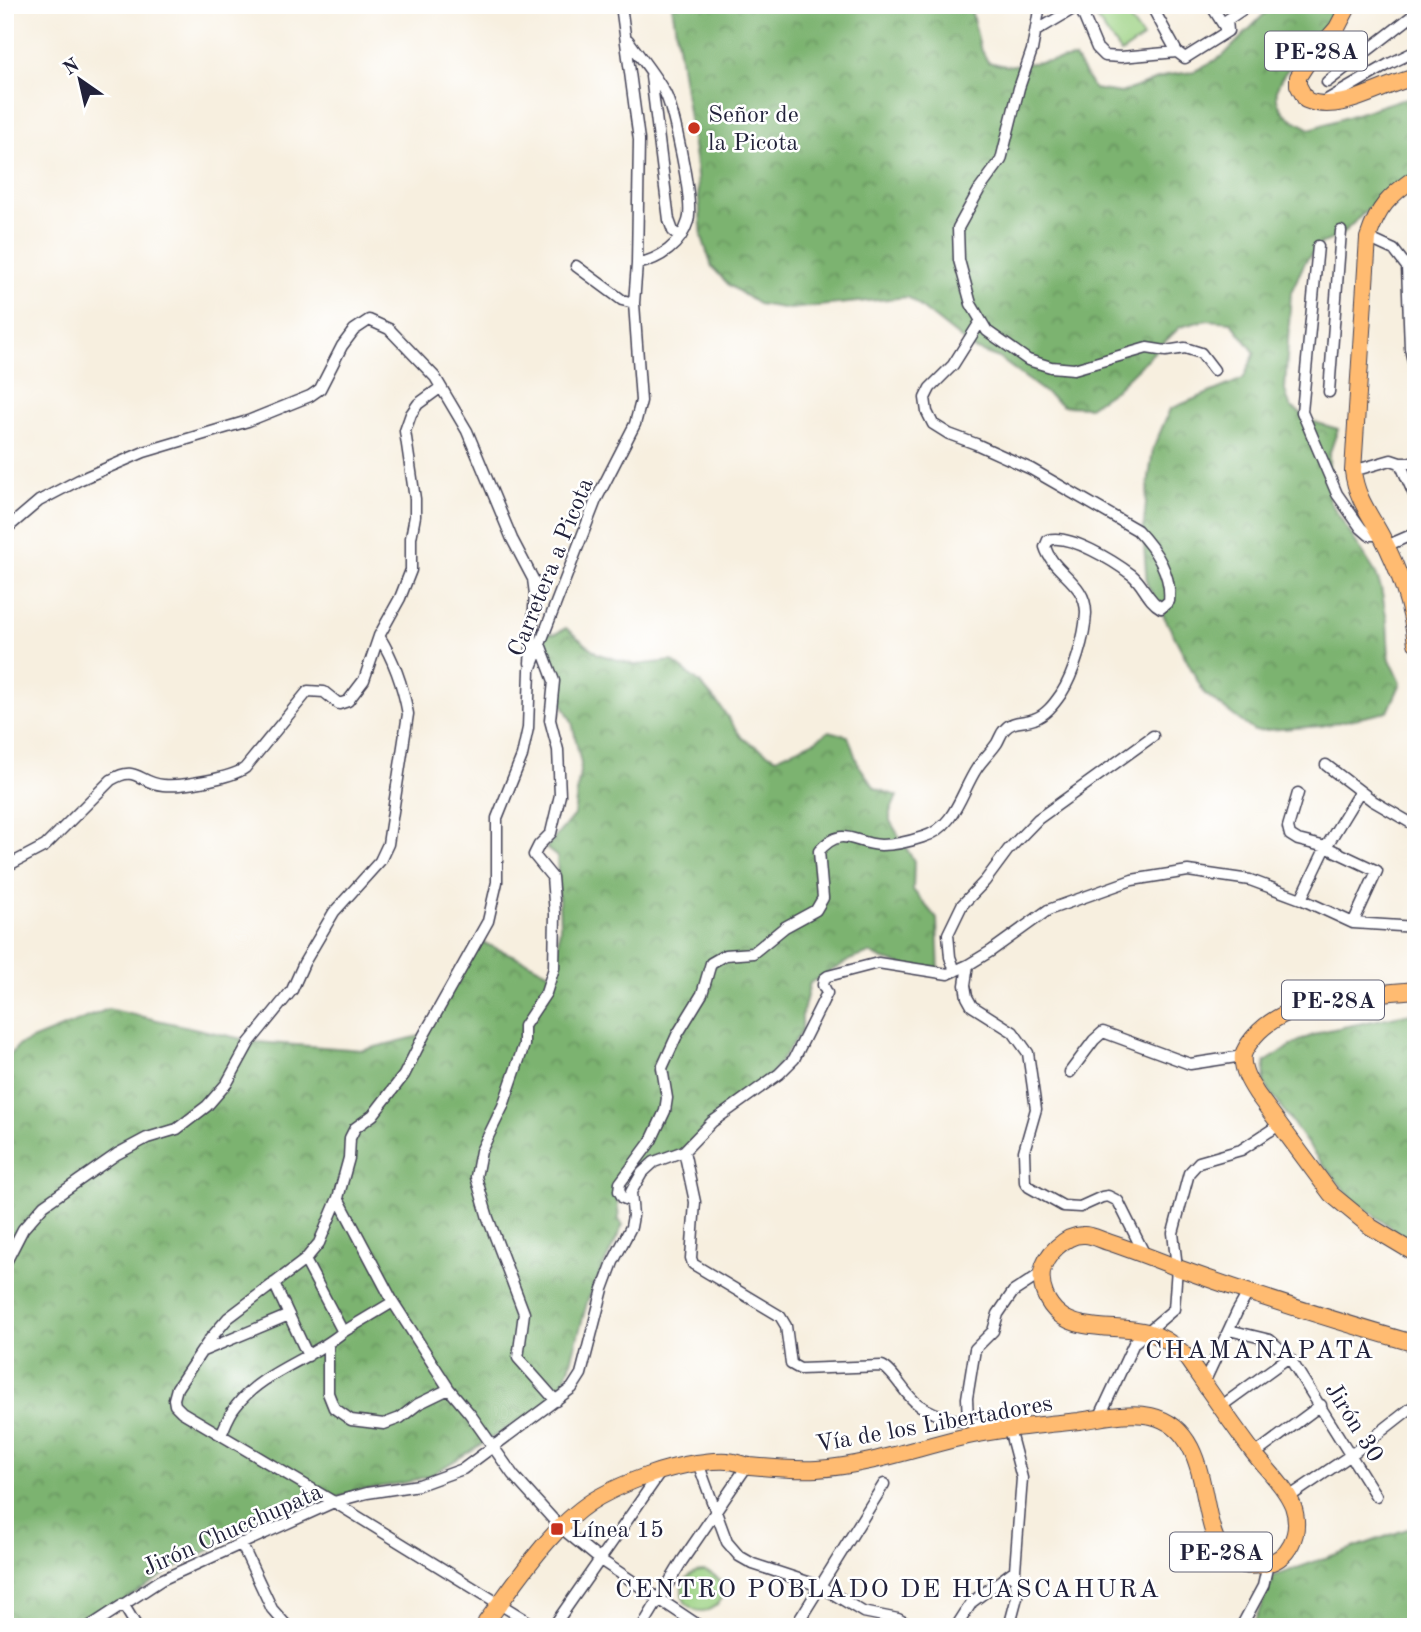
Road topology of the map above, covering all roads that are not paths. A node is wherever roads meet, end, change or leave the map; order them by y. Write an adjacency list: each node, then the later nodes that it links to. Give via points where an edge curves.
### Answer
1 (621, 5): 12 (street, Carretera a Picota)
2 (1040, 5): 10 (street)
3 (1079, 5): 10 (street); 14 (street, via 1105,56)
4 (1151, 5): 14 (street)
5 (1210, 5): 11 (street)
6 (1249, 5): 8 (street)
7 (1349, 5): 18 (highway, PE-28A, via 1337,28 1298,77 1306,100)
8 (1237, 9): 11 (street, via 1227,20)
9 (1416, 13): 17 (street)
10 (1036, 31): 27 (street, via 1001,159 958,228 959,260)
11 (1228, 31): 14 (street)
12 (625, 37): 15 (street); 24 (street, Carretera a Picota, via 639,140)
13 (1416, 51): 18 (street)
14 (1181, 55)
15 (651, 73): 21 (street, via 669,220); 21 (street, via 666,95 683,158 690,219)
16 (1416, 77): 18 (highway, PE-28A, via 1350,100)
17 (1327, 82)
18 (1319, 104)
19 (1416, 177): 22 (highway, via 1388,198)
20 (1341, 231): 31 (street, via 1332,392)
21 (679, 236): 24 (street, via 662,256)
22 (1368, 238): 29 (street, via 1394,250 1407,267 1410,348); 34 (highway)
23 (1318, 246): 31 (street)
24 (637, 264): 26 (street, Carretera a Picota)
25 (576, 266): 26 (street, via 622,300)
26 (634, 303): 41 (street, Carretera a Picota, via 641,401 635,424 596,500)
27 (980, 322): 28 (street, via 1028,360 1051,367 1074,369 1146,348 1185,348 1200,353); 61 (street, via 953,365 930,387 925,398 933,424 1031,469 1137,530 1160,560 1169,601 1161,608 1155,605 1132,575 1076,543 1048,540 1047,554 1079,588 1086,609 1082,637 1062,692 1046,713 1005,728 943,827 925,837 892,843 838,836 826,843 819,851 823,898 816,910 752,953 725,955 711,963 702,994 662,1068 665,1111 651,1141 620,1183 619,1192)
28 (1214, 369)
29 (1416, 375)
30 (440, 388): 36 (street, via 389,329 369,320 354,330 320,389 310,396 248,422 144,452 79,480 40,501); 39 (street, via 418,404 405,431 415,499 411,570); 42 (street, via 467,430 533,579)
31 (1305, 390): 38 (street, via 1302,412 1337,494 1361,528)
32 (1400, 463): 33 (street); 34 (street, via 1391,460); 35 (street)
33 (1416, 463)
34 (1353, 471): 38 (highway, via 1360,500)
35 (1416, 499)
36 (5, 530)
37 (1416, 533): 38 (street)
38 (1383, 540): 40 (highway, via 1410,604)
39 (379, 636): 49 (street, via 364,680 348,701 339,704 324,692 308,691 237,774 163,785 122,773 45,846); 65 (street, via 390,654 408,714 388,844 380,861 334,912 292,990 249,1042 227,1083 207,1106 177,1129 117,1154 44,1205 23,1230)
40 (1416, 643)
41 (540, 644): 42 (street, Carretera a Picota); 82 (street, via 554,681 550,720 558,750 560,795 551,833 534,855 552,877 554,968 546,993 524,1026 524,1045 481,1151 476,1177 524,1313 518,1358)
42 (530, 670): 60 (street, Carretera a Picota, via 523,756 496,818 497,882 488,921 404,1075 373,1115 355,1128)
43 (1153, 736): 54 (street, via 1038,819 1008,850 962,905 947,934)
44 (1326, 765): 45 (street)
45 (1360, 791): 47 (street); 48 (street)
46 (1298, 793): 48 (street, via 1287,832 1298,840)
47 (1416, 826)
48 (1326, 847): 50 (street); 51 (street, via 1377,871)
49 (5, 867)
50 (1301, 899): 51 (street); 53 (street, via 1220,874 1188,871 1132,880 1048,911)
51 (1353, 923): 52 (street)
52 (1416, 927)
53 (968, 965): 54 (street); 62 (street, via 965,985 972,1006 1013,1032 1028,1053 1035,1109 1024,1151 1025,1182 1063,1206 1080,1207 1108,1196 1118,1201)
54 (955, 971): 59 (street, via 934,973 878,963 828,976 823,1004 794,1059 712,1122)
55 (1416, 990): 56 (highway, PE-28A, via 1324,1001 1289,1011 1258,1032)
56 (1243, 1056): 57 (street, via 1190,1064 1103,1032); 58 (highway, via 1247,1077)
57 (1070, 1072)
58 (1279, 1125): 63 (highway, via 1331,1194 1371,1227); 66 (street, via 1241,1150 1199,1162 1189,1173 1173,1233)
59 (684, 1151): 61 (street, via 654,1162 642,1173); 87 (street, via 695,1202 691,1261 780,1316 786,1325 791,1364 800,1369 882,1366 919,1405 938,1415)
60 (338, 1198): 64 (street, Carretera a Picota, via 319,1243); 70 (street)
61 (630, 1201): 82 (street, via 631,1227 603,1289 581,1374)
62 (1144, 1253): 66 (highway); 67 (highway, via 1083,1235 1056,1248)
63 (1416, 1254)
64 (305, 1260): 68 (street, Carretera a Picota); 73 (street)
65 (5, 1264)
66 (1177, 1267): 69 (highway); 74 (street, via 1174,1310)
67 (1042, 1273): 74 (highway, PE-28A, via 1045,1296 1061,1316); 87 (street, via 1013,1292 993,1331 975,1349)
68 (274, 1283): 71 (street); 77 (street, Carretera a Picota, via 228,1318)
69 (1249, 1291): 72 (street); 75 (highway)
70 (393, 1302): 73 (street); 81 (street)
71 (289, 1315): 77 (street); 78 (street)
72 (1229, 1330): 79 (street, Jirón 30, via 1270,1340); 80 (street)
73 (343, 1332): 76 (street)
74 (1146, 1332): 80 (highway, PE-28A, via 1175,1345); 86 (street, via 1134,1343)
75 (1416, 1344)
76 (328, 1345): 78 (street); 81 (street, via 328,1393 334,1408 351,1420 384,1424)
77 (200, 1352): 89 (street, Carretera a Picota, via 185,1373 175,1405)
78 (309, 1356): 89 (street, via 263,1380 235,1407)
79 (1289, 1357): 84 (street, Jirón 30); 85 (street)
80 (1204, 1383): 85 (highway, PE-28A)
81 (449, 1389): 90 (street)
82 (556, 1401): 90 (street)
83 (1416, 1404): 92 (street)
84 (1321, 1405): 91 (street); 92 (street, Jirón 30)
85 (1220, 1407): 91 (highway, PE-28A)
86 (1099, 1418): 88 (highway, Vía de los Libertadores / PE-28A); 104 (highway, Vía de los Libertadores / PE-28A, via 1145,1415 1168,1422 1197,1458 1211,1526 1222,1553 1249,1567)
87 (968, 1421): 88 (street)
88 (1009, 1429): 94 (highway, Vía de los Libertadores / PE-28A, via 817,1469); 105 (street, via 1022,1478)
89 (221, 1435): 99 (street)
90 (494, 1446): 99 (street, via 441,1479); 101 (street, via 513,1475)
91 (1255, 1454): 98 (highway, PE-28A)
92 (1351, 1455): 97 (street, Jirón 30); 98 (street)
93 (698, 1463): 94 (highway, Vía de los Libertadores / PE-28A, via 728,1461); 95 (highway, Vía de los Libertadores / PE-28A); 100 (street)
94 (747, 1466): 100 (street)
95 (660, 1473): 101 (highway, Vía de los Libertadores / PE-28A, via 599,1497); 103 (street)
96 (884, 1484): 106 (street)
97 (1376, 1496)
98 (1289, 1497): 104 (highway, PE-28A, via 1296,1520 1294,1540)
99 (334, 1502): 102 (street, Jirón Chucchupata); 110 (street, Jirón Chucchupata)
100 (715, 1514): 106 (street, via 739,1556); 107 (street)
101 (560, 1527): 103 (street); 110 (highway, Vía de los Libertadores / PE-28A)
102 (241, 1543): 108 (street, Jirón Chucchupata, via 161,1580); 113 (street, via 272,1609)
103 (599, 1559): 107 (street); 116 (street)
104 (1268, 1564): 109 (street)
105 (1015, 1570): 121 (street, via 972,1602); 122 (street, via 1017,1597)
106 (820, 1586): 119 (street); 120 (street, via 863,1612)
107 (659, 1600): 117 (street); 118 (street)
108 (123, 1604): 111 (street, Jirón Chucchupata); 112 (street)
109 (1254, 1604): 123 (street); 124 (street)
110 (499, 1605): 114 (highway, Vía de los Libertadores / PE-28A); 115 (street, Jirón Chucchupata)
111 (89, 1627)
112 (137, 1627)
113 (288, 1627)
114 (485, 1627)
115 (537, 1627)
116 (553, 1627)
117 (642, 1627)
118 (701, 1627)
119 (795, 1627)
120 (913, 1627)
121 (956, 1627)
122 (1009, 1627)
123 (1241, 1627)
124 (1249, 1627)

